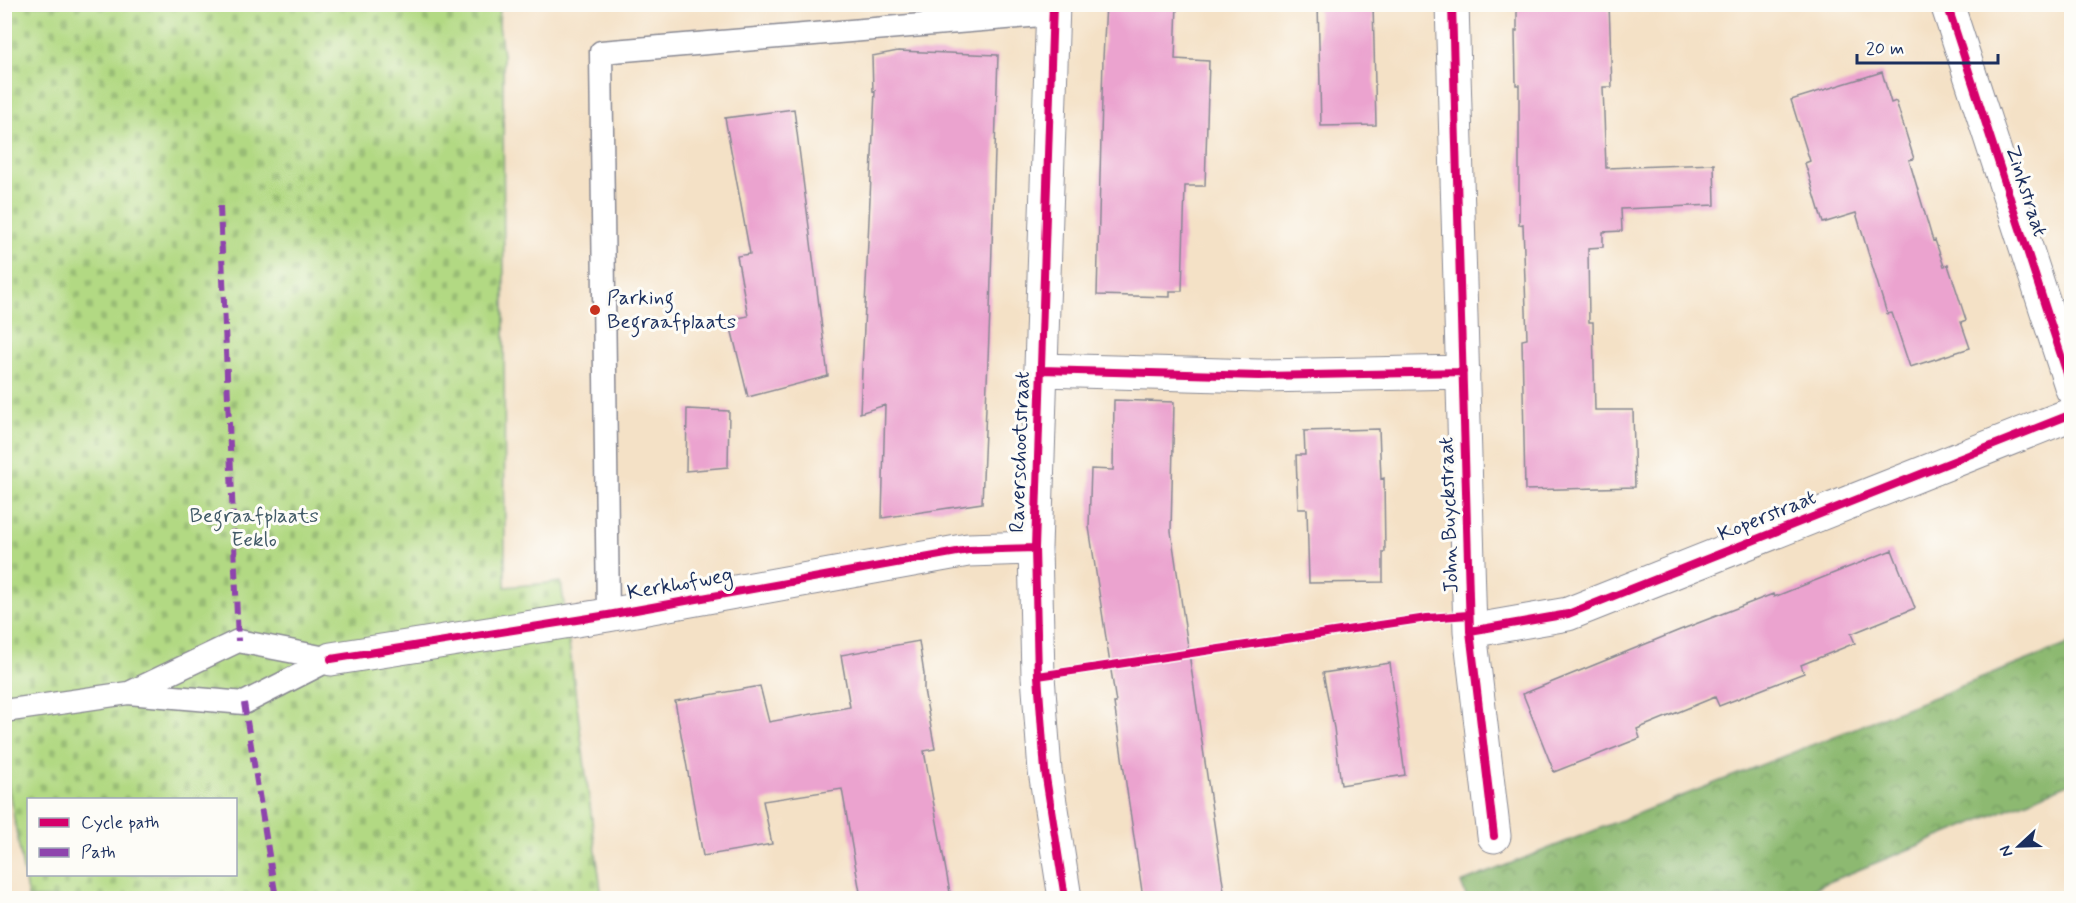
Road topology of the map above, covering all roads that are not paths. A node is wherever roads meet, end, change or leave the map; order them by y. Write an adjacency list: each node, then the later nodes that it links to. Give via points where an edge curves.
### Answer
1 (1452, 4): 5 (street, John Buyckstraat)
2 (1947, 4): 6 (street, Zinkstraat)
3 (1053, 9): 4 (street, Raverschootstraat); 9 (lane, via 601,52)
4 (1041, 370): 5 (street, via 1259,376); 8 (street, Raverschootstraat)
5 (1463, 372): 10 (street, John Buyckstraat)
6 (2072, 389)
7 (2072, 414): 10 (street, Koperstraat, via 1568,614)
8 (1035, 548): 9 (street, Kerkhofweg, via 968,550); 15 (street, Raverschootstraat, via 1045,771)
9 (608, 615): 11 (street, Kerkhofweg)
10 (1470, 631): 14 (street, John Buyckstraat)
11 (331, 659): 12 (lane, via 244,703); 12 (lane, via 238,641)
12 (128, 693): 13 (lane)
13 (4, 711)
14 (1494, 836)
15 (1065, 898)

